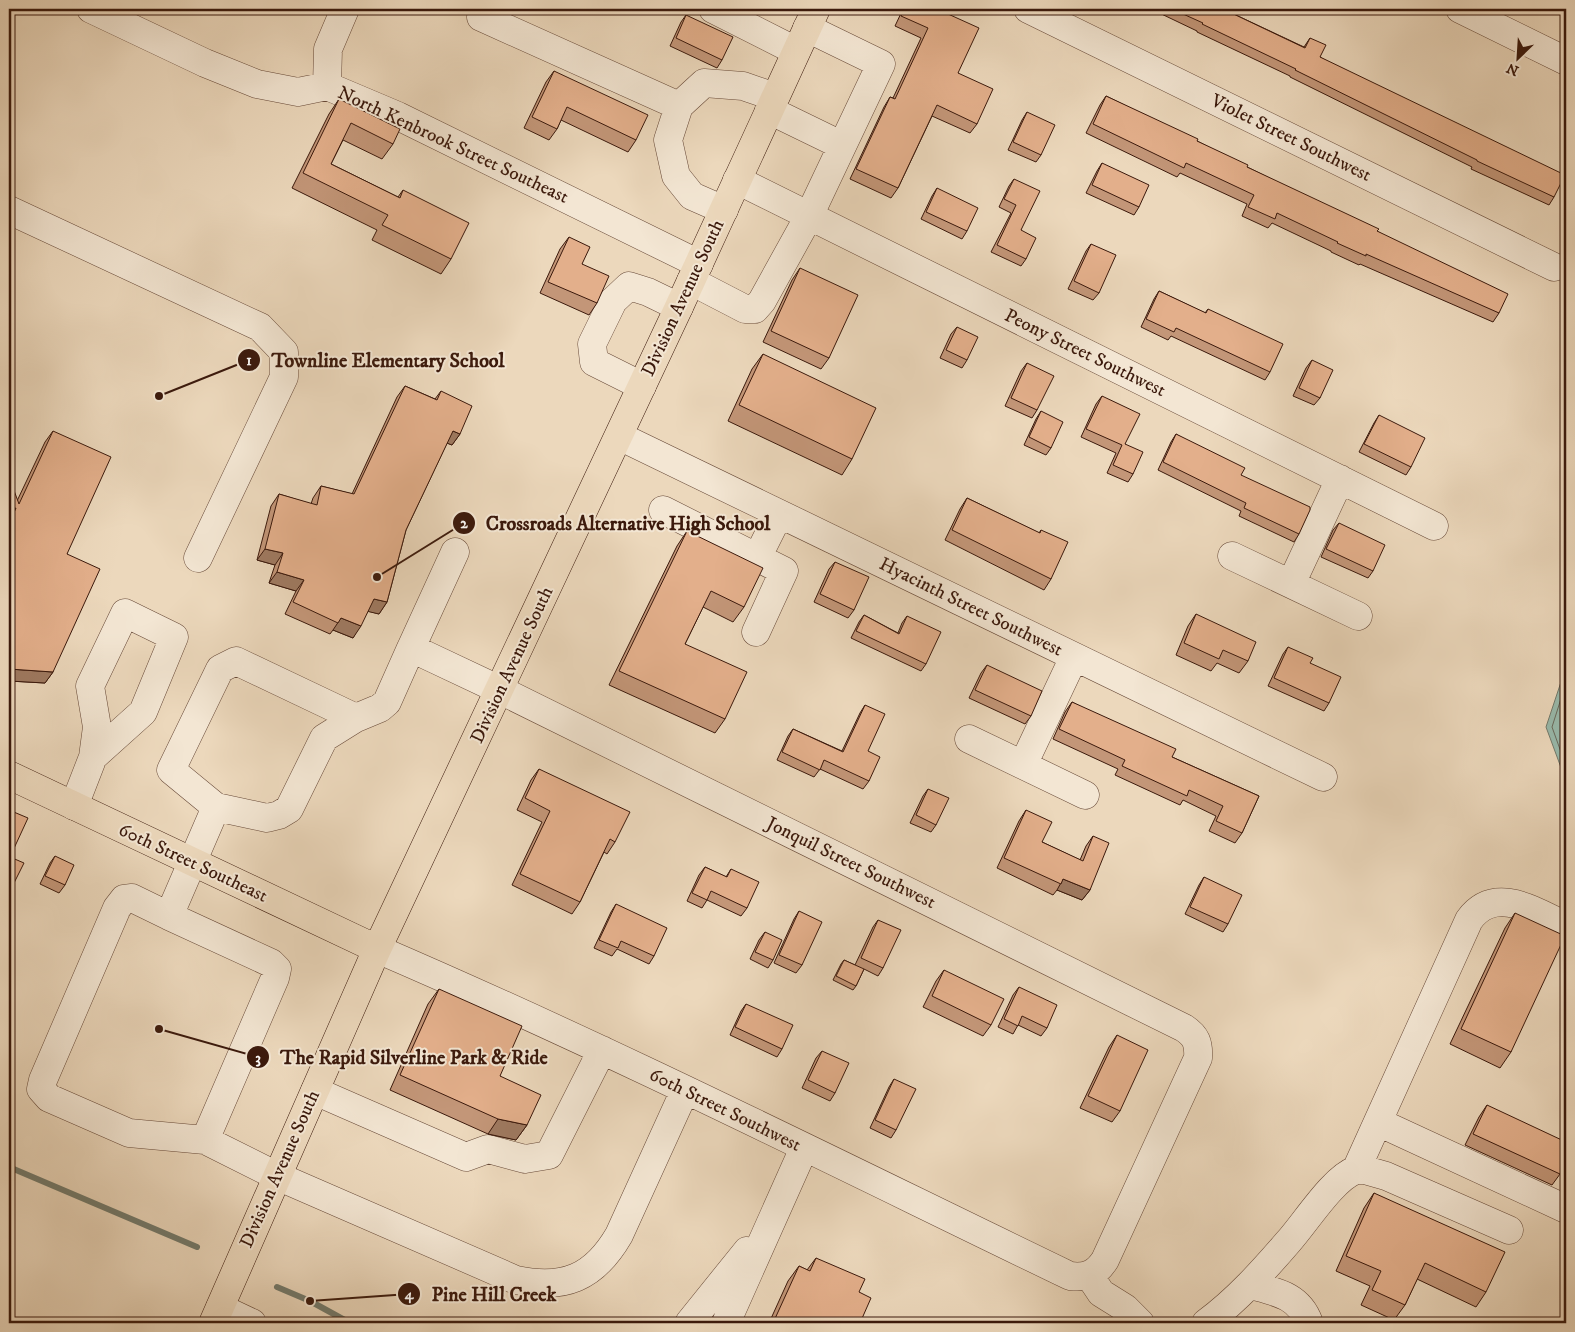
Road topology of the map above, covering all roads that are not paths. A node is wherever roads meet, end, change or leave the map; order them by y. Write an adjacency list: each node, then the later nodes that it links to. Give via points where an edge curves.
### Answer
1 (91, 9): 9 (street, North Kenbrook Street Southeast, via 257,84 298,92)
2 (345, 9): 9 (street, via 328,49)
3 (1460, 9): 8 (street)
4 (1032, 10): 17 (street, Violet Street Southwest)
5 (723, 11): 7 (street)
6 (481, 17): 11 (street)
7 (806, 29): 10 (main road, Division Avenue South); 12 (street, via 880,64)
8 (1566, 61)
9 (327, 86): 18 (street, North Kenbrook Street Southeast, via 398,116)
10 (772, 103): 11 (street, via 743,86 704,83); 12 (street); 13 (main road, Division Avenue South)
11 (679, 106): 15 (street, via 668,140 676,176 692,196)
12 (841, 145): 16 (street)
13 (737, 180): 15 (main road, Division Avenue South); 16 (street, Peony Street Southwest)
14 (9, 210): 28 (street, via 260,327 284,352 284,377)
15 (724, 210): 18 (main road, Division Avenue South)
16 (809, 216): 18 (street, North Kenbrook Street Southeast, via 755,309 744,309); 22 (street, Peony Street Southwest)
17 (1554, 266)
18 (695, 272): 19 (main road, Division Avenue South)
19 (679, 307): 20 (main road, Division Avenue South); 20 (street, via 629,286 613,301 592,344 594,362)
20 (642, 386): 21 (main road, Division Avenue South)
21 (618, 436): 24 (street, Hyacinth Street Southwest); 35 (main road, Division Avenue South)
22 (1340, 479): 25 (street, Peony Street Southwest); 30 (street)
23 (663, 510): 29 (street)
24 (779, 514): 29 (street); 34 (street, Hyacinth Street Southwest)
25 (1434, 526)
26 (455, 552): 33 (street)
27 (1232, 556): 30 (street)
28 (198, 558)
29 (757, 558): 32 (street, via 784,571)
30 (1291, 584): 31 (street)
31 (1358, 616)
32 (756, 632)
33 (411, 648): 35 (street, Jonquil Street Southwest); 36 (street, via 387,702)
34 (1074, 657): 39 (street); 41 (street, Hyacinth Street Southwest)
35 (500, 690): 48 (main road, Division Avenue South); 60 (street, Jonquil Street Southwest, via 1193,1034 1198,1058 1105,1260)
36 (356, 718): 44 (street, via 324,738 289,809 267,818); 44 (street, via 236,662 220,669 171,770)
37 (969, 739): 39 (street)
38 (93, 757): 38 (street, via 97,727 90,686 125,613 174,637 143,712); 43 (street)
39 (1023, 765): 42 (street)
40 (9, 775): 43 (main road, 60th Street Southeast)
41 (1323, 778)
42 (1085, 796)
43 (74, 806): 45 (main road, 60th Street Southeast)
44 (216, 807): 45 (street)
45 (192, 862): 46 (street); 48 (main road, 60th Street Southeast)
46 (169, 916): 53 (street, via 271,963 277,969); 53 (street, via 132,898 124,899 117,908 41,1088 49,1098 130,1133)
47 (1566, 926): 52 (street, via 1512,902 1492,904 1475,912)
48 (377, 949): 49 (street, 60th Street Southwest); 51 (main road, Division Avenue South)
49 (602, 1050): 50 (street, 60th Street Southwest); 51 (street, via 550,1155 525,1159 488,1150 466,1157)
50 (685, 1090): 54 (street, 60th Street Southwest); 56 (street, via 608,1253 594,1267 556,1284 538,1285 516,1280)
51 (315, 1091): 56 (main road, Division Avenue South)
52 (1378, 1122): 55 (street); 57 (street)
53 (205, 1140): 56 (street)
54 (804, 1148): 58 (street); 60 (street, 60th Street Southwest)
55 (1356, 1170): 59 (street, via 1386,1176); 61 (street, via 1347,1173 1334,1185)
56 (277, 1176): 63 (main road, Division Avenue South)
57 (1566, 1208)
58 (772, 1221): 65 (street); 66 (street)
59 (1508, 1230)
60 (1080, 1276): 62 (street)
61 (1250, 1285): 68 (street); 69 (street, via 1294,1300 1305,1313)
62 (1132, 1315): 67 (street)
63 (216, 1316): 64 (street)
64 (252, 1323)
65 (689, 1323)
66 (726, 1323)
67 (1159, 1323)
68 (1206, 1323)
69 (1308, 1323)

